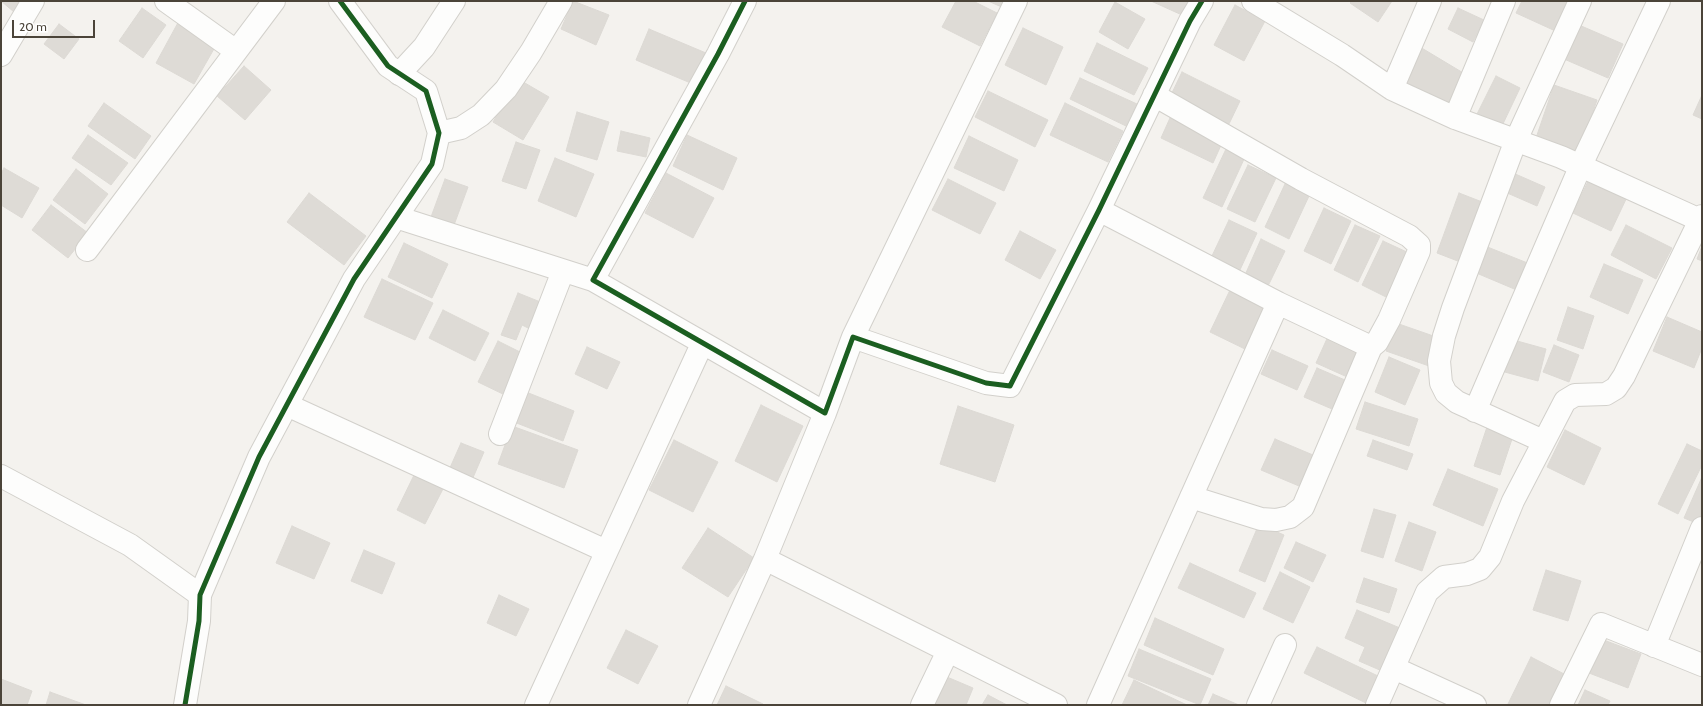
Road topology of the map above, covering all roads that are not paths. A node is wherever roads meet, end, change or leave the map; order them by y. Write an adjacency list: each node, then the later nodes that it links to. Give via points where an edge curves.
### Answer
1 (33, 1): 16 (street)
2 (166, 1): 15 (street)
3 (274, 1): 15 (street)
4 (340, 1): 17 (street, via 388,66)
5 (454, 1): 17 (street, via 424,47)
6 (561, 1): 21 (street, via 506,89 481,114 461,128)
7 (744, 1): 29 (street, via 718,54)
8 (1016, 1): 31 (street)
9 (1202, 1): 19 (street)
10 (1253, 1): 18 (street)
11 (1430, 1): 18 (street)
12 (1504, 1): 20 (street)
13 (1580, 1): 22 (street)
14 (1659, 1): 23 (street)
15 (236, 52): 27 (street)
16 (1, 55)
17 (399, 74): 21 (street, via 426,91)
18 (1392, 89): 20 (street)
19 (1154, 95): 24 (street); 33 (street, via 1301,179 1408,236 1419,245 1419,251 1389,320 1377,342)
20 (1455, 118): 22 (street)
21 (439, 133): 25 (street, via 432,164)
22 (1516, 140): 23 (street); 35 (street, via 1453,308 1439,360 1441,383 1446,393)
23 (1581, 165): 26 (street); 35 (street)
24 (1099, 210): 30 (street); 31 (street, via 1010,386 986,383)
25 (396, 217): 28 (street); 34 (street, via 354,279)
26 (1701, 219): 38 (street, via 1616,388 1606,394 1575,395 1565,401)
27 (87, 250)
28 (563, 271): 29 (street); 37 (street)
29 (593, 280): 32 (street)
30 (1278, 303): 33 (street); 40 (street)
31 (853, 337): 36 (street)
32 (702, 344): 36 (street); 42 (street)
33 (1371, 347): 40 (street, via 1303,507 1290,517 1276,520 1261,519)
34 (287, 405): 42 (street); 44 (street, via 260,457)
35 (1475, 411): 38 (street)
36 (825, 413): 43 (street)
37 (500, 434)
38 (1543, 441): 49 (street, via 1513,500 1490,557 1480,569 1444,578 1427,592)
39 (1, 476): 44 (street, via 130,545)
40 (1190, 497): 55 (street)
41 (1702, 528): 46 (street)
42 (606, 551): 51 (street)
43 (765, 559): 47 (street); 52 (street)
44 (200, 595): 50 (street, via 199,621)
45 (1285, 645): 56 (street)
46 (1654, 646): 48 (street); 59 (street, via 1601,624)
47 (948, 651): 53 (street); 54 (street)
48 (1702, 665)
49 (1394, 668): 57 (street); 58 (street)
50 (185, 705)
51 (536, 705)
52 (699, 705)
53 (922, 705)
54 (1056, 705)
55 (1098, 705)
56 (1258, 705)
57 (1377, 705)
58 (1475, 705)
59 (1561, 705)

